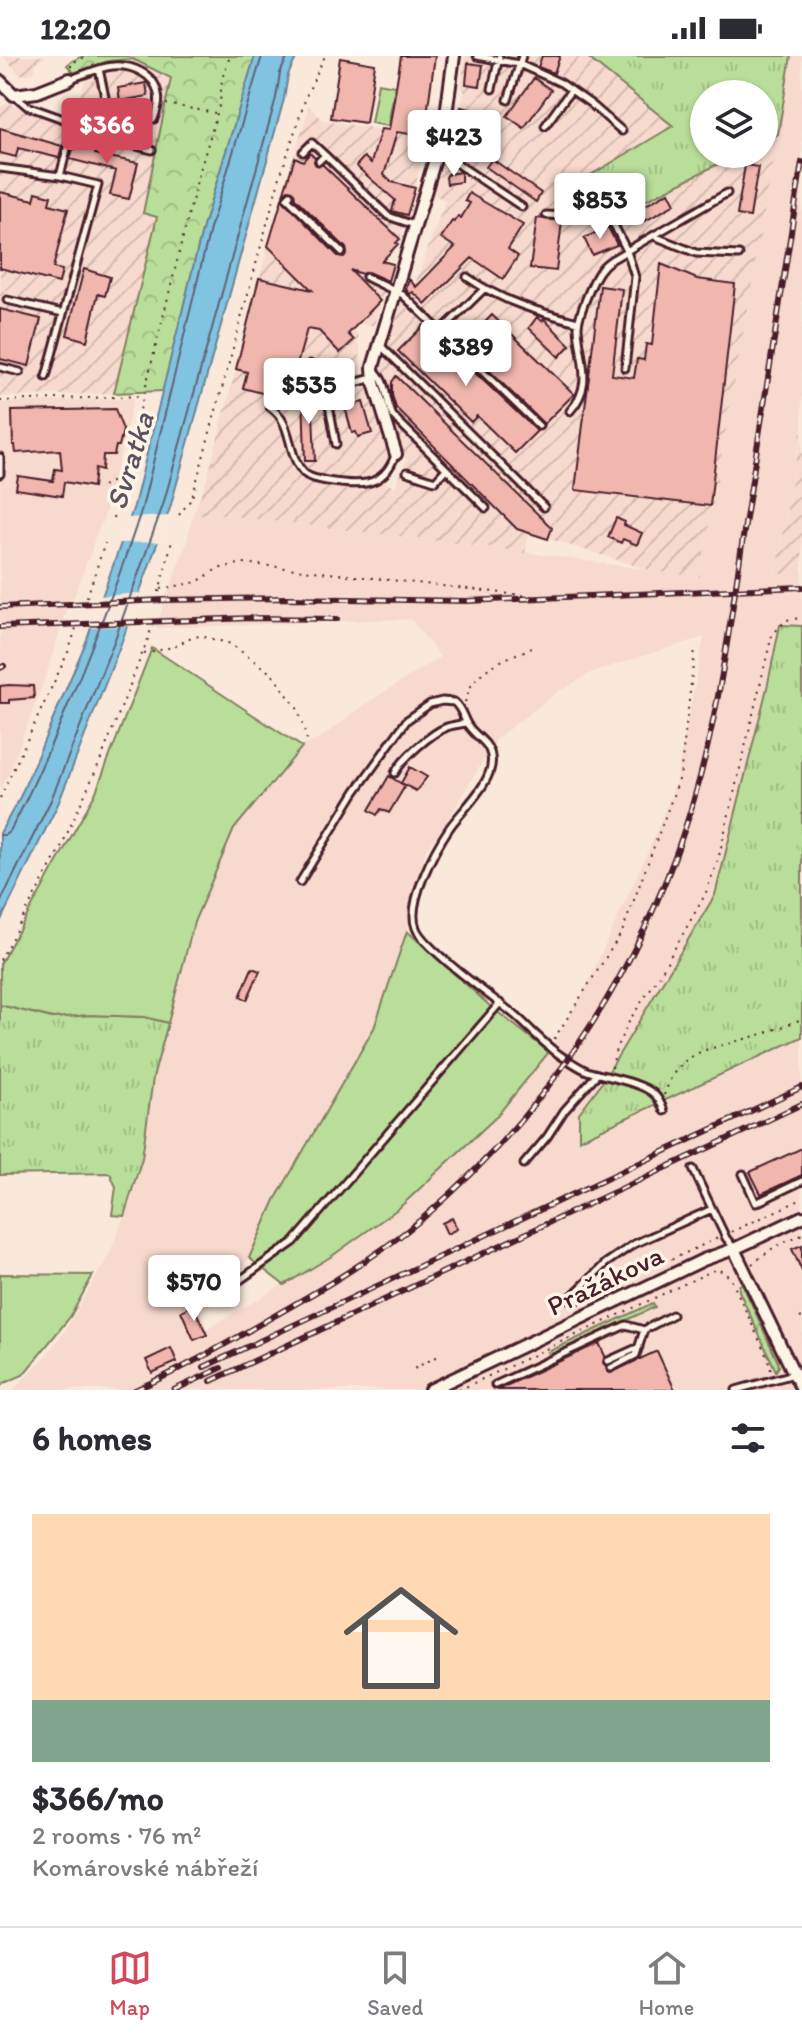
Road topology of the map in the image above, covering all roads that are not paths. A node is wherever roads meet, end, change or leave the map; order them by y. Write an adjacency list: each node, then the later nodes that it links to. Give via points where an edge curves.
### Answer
1 (454, 56): 19 (street)
2 (477, 56): 4 (lane)
3 (522, 56): 5 (lane)
4 (498, 58): 5 (lane); 9 (lane)
5 (519, 64): 10 (lane); 12 (lane)
6 (99, 69): 7 (lane); 13 (lane, via 105,97); 14 (lane, via 116,65 143,72 158,91)
7 (70, 79): 11 (street)
8 (0, 81): 11 (street)
9 (492, 89)
10 (571, 90): 16 (lane); 17 (lane)
11 (14, 95): 15 (lane, via 27,106)
12 (508, 100)
13 (97, 111)
14 (154, 119)
15 (74, 122): 18 (lane, via 105,138); 24 (lane)
16 (545, 126)
17 (622, 131)
18 (152, 150)
19 (437, 150): 27 (lane); 29 (street)
20 (303, 152): 21 (lane, via 312,143)
21 (325, 155): 22 (lane); 29 (lane, via 383,212)
22 (319, 161)
23 (0, 168): 24 (lane)
24 (60, 176): 39 (lane, via 98,185)
25 (727, 193): 30 (lane)
26 (290, 195): 32 (lane, via 287,198)
27 (522, 207)
28 (546, 215): 31 (lane, via 606,219)
29 (415, 225): 37 (street)
30 (654, 236): 31 (lane); 33 (lane, via 696,253)
31 (627, 251): 40 (lane, via 594,279); 45 (lane, via 635,277)
32 (342, 252)
33 (739, 255)
34 (366, 277): 37 (lane)
35 (467, 277): 36 (lane)
36 (484, 289): 40 (lane); 41 (lane)
37 (396, 290): 41 (lane); 42 (street)
38 (7, 300): 39 (lane)
39 (63, 313): 48 (lane)
40 (578, 322): 51 (lane, via 585,371 581,395)
41 (441, 331): 52 (lane)
42 (380, 344): 47 (street); 59 (lane)
43 (310, 364): 49 (lane)
44 (0, 367): 46 (lane)
45 (625, 368)
46 (20, 372)
47 (373, 373): 49 (lane, via 347,386); 54 (street); 56 (lane, via 382,378 393,416)
48 (46, 377)
49 (332, 382): 53 (lane, via 329,405)
50 (270, 407): 54 (lane, via 285,424 298,465 310,478 368,483 385,474)
51 (570, 411)
52 (539, 426)
53 (336, 444)
54 (396, 454)
55 (0, 457): 58 (lane)
56 (446, 469): 57 (lane, via 435,481); 60 (lane)
57 (407, 472)
58 (0, 474)
59 (544, 507)
60 (486, 508)
61 (466, 723): 62 (lane, via 445,728 425,742); 63 (lane, via 454,702 442,701 407,720); 64 (lane, via 488,747 489,773 438,848 413,920 431,948)
62 (395, 773)
63 (300, 882)
64 (500, 1003): 65 (lane, via 562,1057); 74 (lane, via 294,1242)
65 (597, 1074): 66 (lane, via 648,1090); 67 (lane)
66 (664, 1111)
67 (524, 1164)
68 (693, 1169): 71 (lane)
69 (743, 1174): 70 (lane, via 756,1203)
70 (802, 1181)
71 (712, 1209): 73 (lane); 75 (lane, via 634,1244)
72 (802, 1217): 73 (street, Pražákova)
73 (734, 1249): 81 (street); 84 (street, Pražákova)
74 (223, 1292)
75 (569, 1299)
76 (672, 1315): 77 (lane)
77 (644, 1330): 78 (lane); 83 (lane, via 626,1325)
78 (639, 1347): 79 (lane); 80 (lane, via 636,1355)
79 (608, 1361)
80 (611, 1368)
81 (798, 1372): 82 (lane); 87 (street)
82 (764, 1382): 85 (lane); 86 (lane)
83 (495, 1385)
84 (430, 1390)
85 (736, 1390)
86 (767, 1390)
87 (802, 1390)

